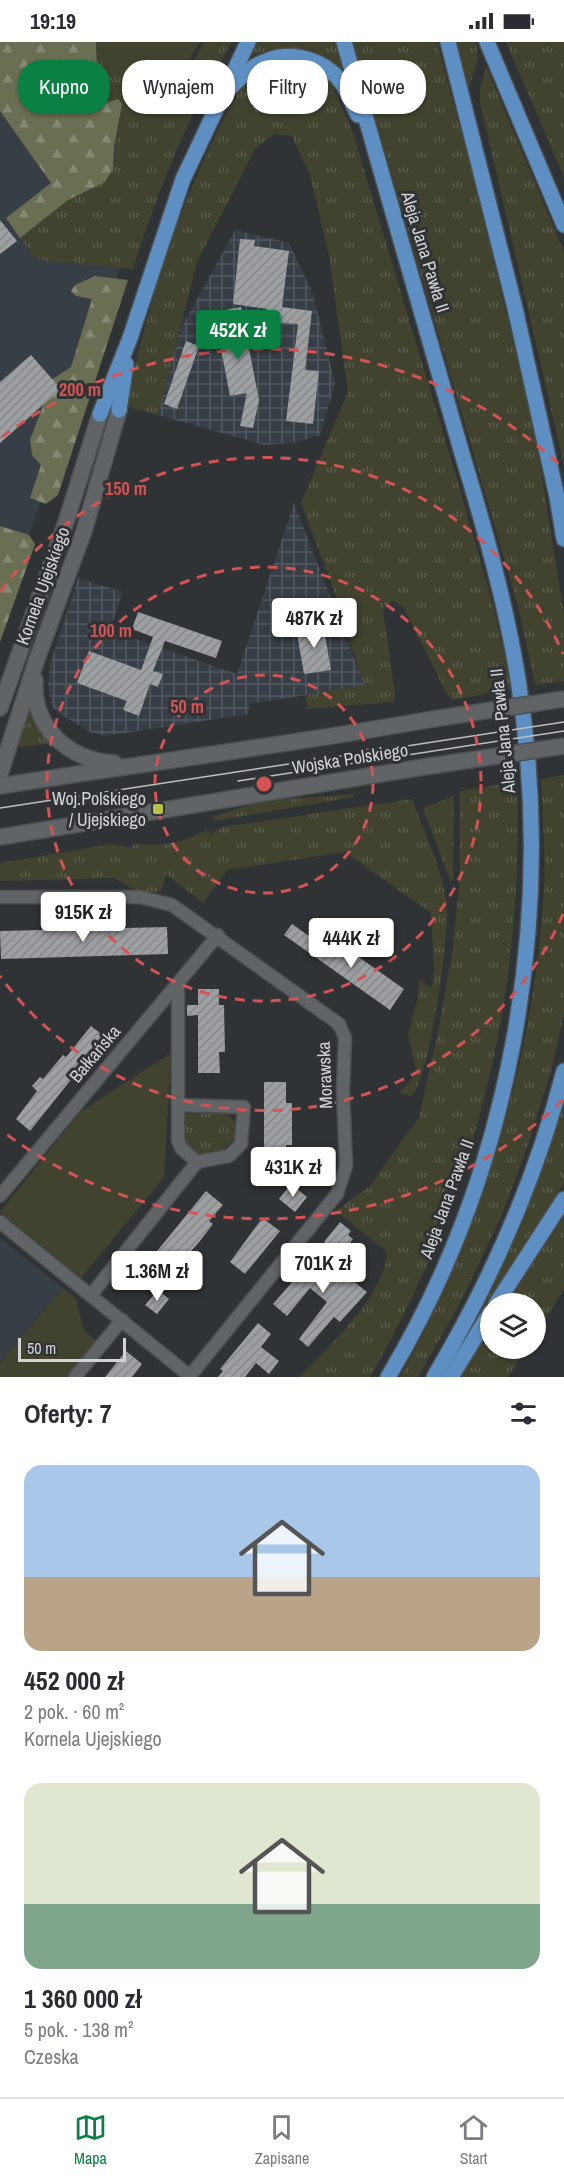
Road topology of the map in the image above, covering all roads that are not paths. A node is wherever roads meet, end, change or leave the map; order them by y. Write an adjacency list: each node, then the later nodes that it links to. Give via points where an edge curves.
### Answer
1 (248, 42): 5 (main road)
2 (344, 42): 8 (main road, Aleja Jana Pawła II)
3 (447, 42): 13 (main road, via 518,319)
4 (487, 42): 9 (main road)
5 (235, 68)
6 (235, 83): 8 (main road, via 266,60 294,57 323,65 343,86)
7 (213, 114): 10 (main road, via 183,179)
8 (373, 147): 37 (main road, Aleja Jana Pawła II, via 483,519 519,680 530,781 527,965 506,1076 482,1166 439,1278)
9 (564, 225)
10 (130, 338): 11 (main road); 12 (main road)
11 (119, 410): 14 (street, Kornela Ujejskiego, via 84,531)
12 (100, 414): 16 (street, Kornela Ujejskiego)
13 (564, 539)
14 (38, 659): 18 (street, via 36,700 44,723 57,740 97,761); 19 (street, Kornela Ujejskiego)
15 (564, 699): 18 (street, Wojska Polskiego, bridge, via 304,742)
16 (0, 708)
17 (564, 746): 21 (street, Wojska Polskiego, bridge)
18 (138, 764): 20 (street, Wojska Polskiego)
19 (0, 774)
20 (0, 786)
21 (0, 837)
22 (1, 897): 23 (street, Morawska, via 155,898)
23 (218, 935): 24 (street, Bałkańska); 36 (street, Morawska, via 339,1024 345,1038 346,1166 337,1194)
24 (178, 983): 26 (street); 28 (street, Bałkańska)
25 (564, 1071): 38 (main road, via 542,1147 504,1246)
26 (178, 1105): 27 (street, via 177,1140); 27 (street, via 244,1107 241,1144 229,1156)
27 (198, 1162): 32 (street)
28 (0, 1196)
29 (564, 1199): 31 (main road)
30 (0, 1222): 32 (street)
31 (503, 1293)
32 (91, 1295): 33 (street)
33 (122, 1320): 35 (street); 36 (street)
34 (480, 1329): 39 (main road)
35 (75, 1377)
36 (191, 1377)
37 (388, 1377)
38 (434, 1377)
39 (451, 1377)

